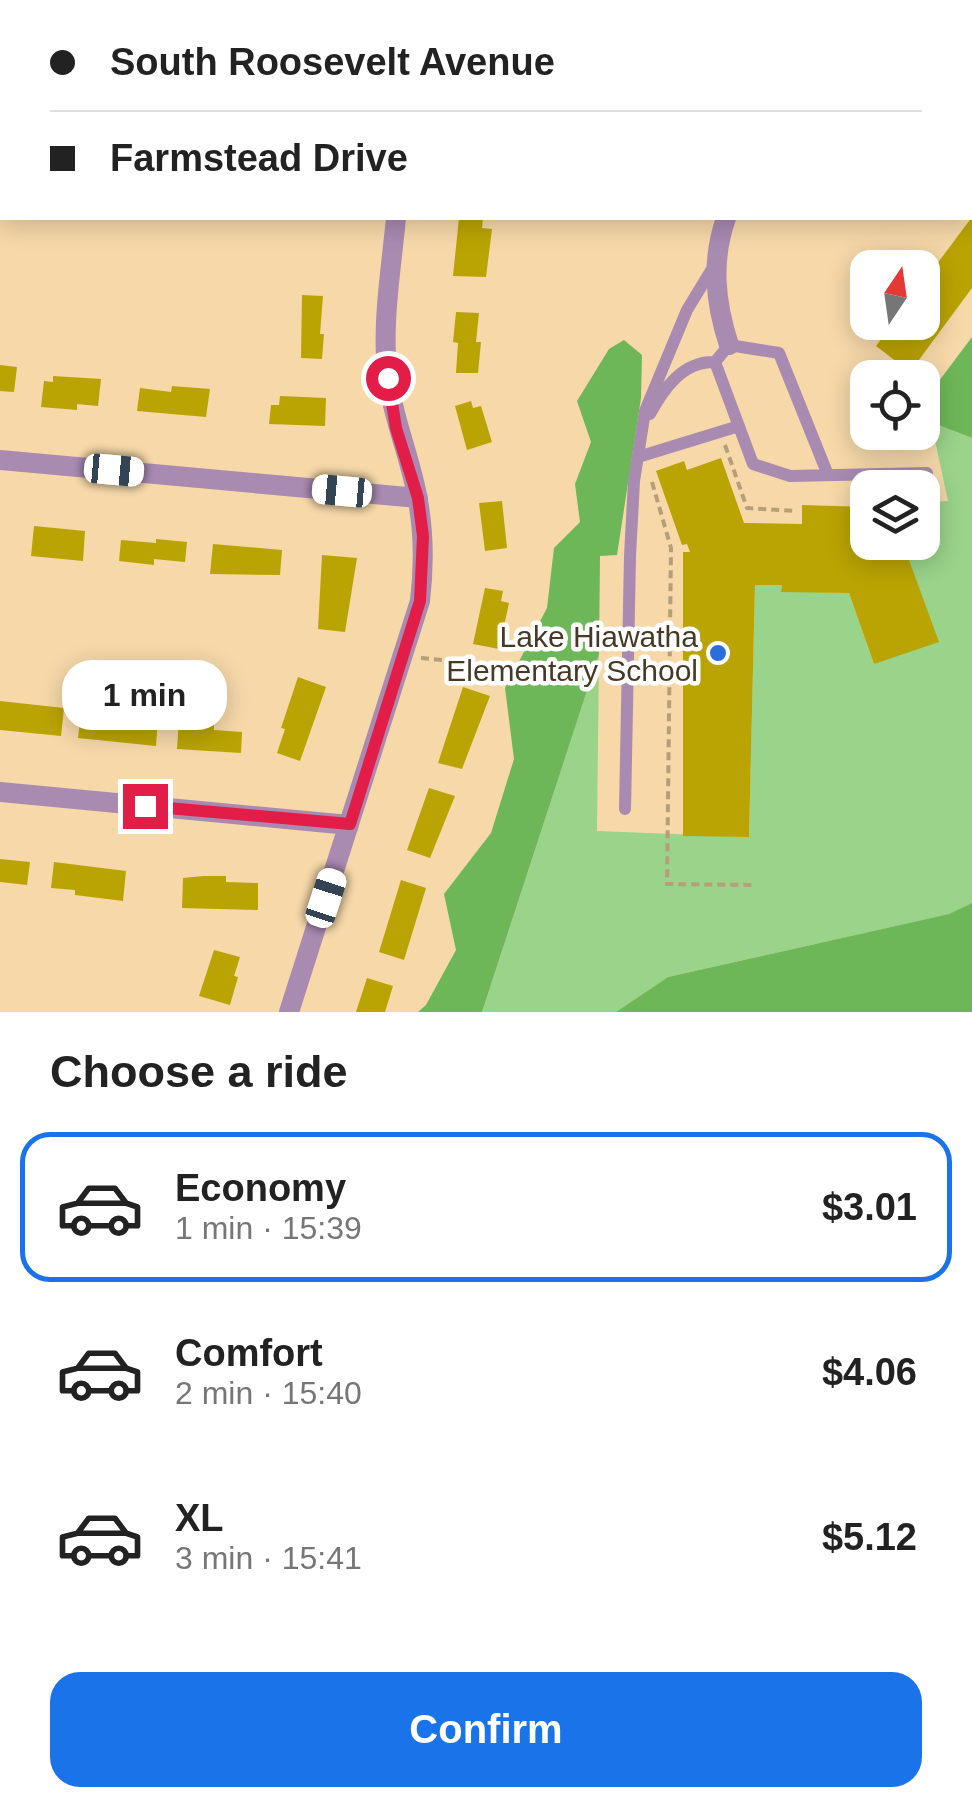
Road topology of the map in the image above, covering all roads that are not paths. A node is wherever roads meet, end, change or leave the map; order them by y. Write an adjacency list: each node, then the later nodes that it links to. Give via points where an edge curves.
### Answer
1 (396, 220): 12 (street, via 388,378)
2 (726, 220): 3 (street)
3 (716, 262): 4 (street); 7 (lane, via 685,315)
4 (729, 346): 5 (lane); 10 (lane, via 779,354)
5 (715, 362): 6 (lane); 7 (lane, via 686,368 672,380)
6 (739, 426): 9 (lane); 10 (lane, via 753,464 790,476)
7 (642, 430): 9 (lane)
8 (0, 460): 12 (street)
9 (642, 463): 14 (lane, via 630,556)
10 (828, 475): 11 (lane)
11 (850, 475)
12 (418, 498): 15 (street, via 420,601)
13 (0, 792): 15 (street)
14 (624, 809)
15 (350, 824): 16 (street)
16 (289, 1012)

